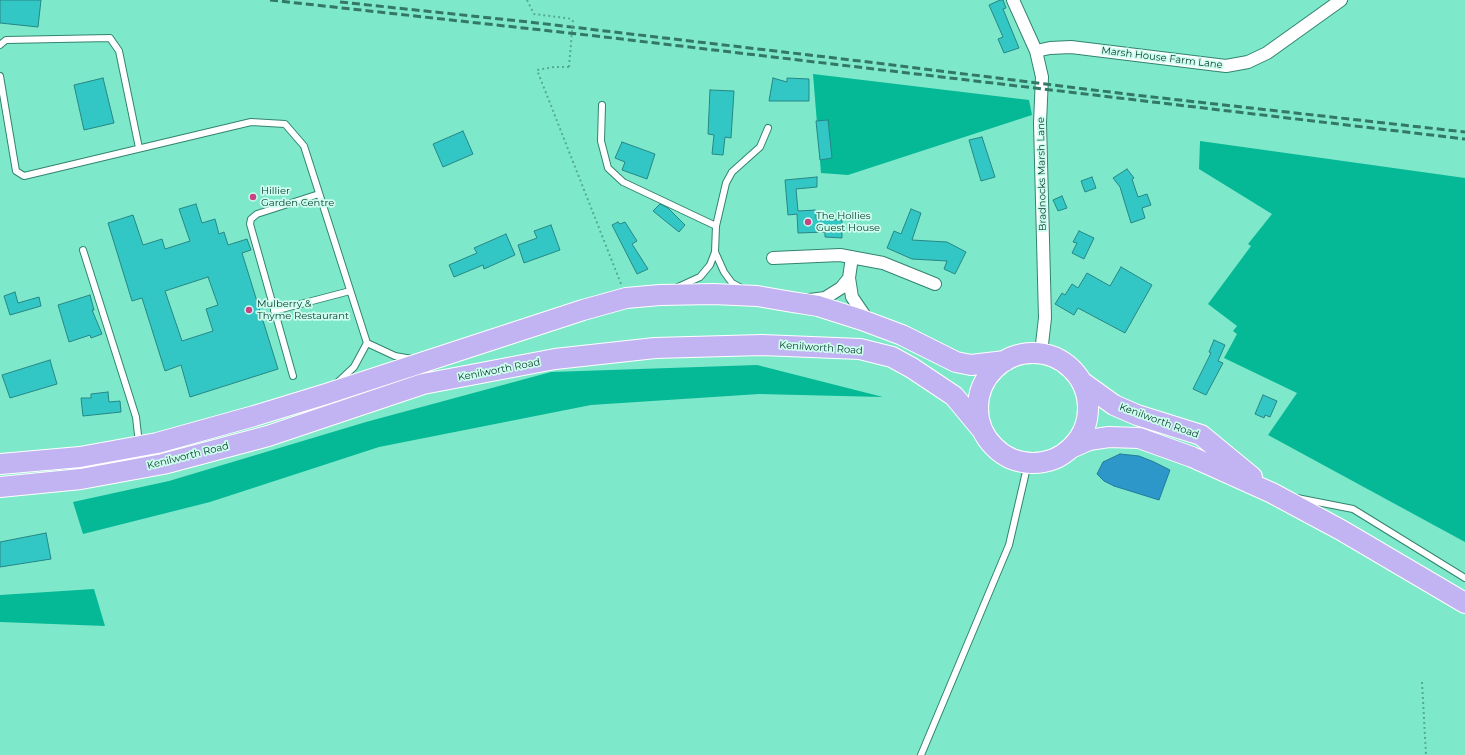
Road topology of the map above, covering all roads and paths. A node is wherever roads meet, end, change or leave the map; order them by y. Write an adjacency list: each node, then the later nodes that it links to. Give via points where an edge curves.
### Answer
1 (528, 0): 21 (path, bridge, via 534,14 573,19 568,67 537,70)
2 (1013, 0): 5 (street, Bradnocks Marsh Lane)
3 (1341, 0): 5 (street, Marsh House Farm Lane, via 1267,53 1248,62 1226,66 1071,47)
4 (0, 45): 9 (lane, via 6,40 110,38 119,51)
5 (1036, 51): 26 (street, Bradnocks Marsh Lane, via 1042,77 1040,123 1045,318)
6 (0, 76): 9 (lane, via 16,171 24,176)
7 (602, 104): 11 (lane, via 601,141 608,168 623,182)
8 (768, 128): 11 (lane, via 760,147 732,172 726,183)
9 (139, 148): 10 (lane, via 251,122 285,124 304,146)
10 (319, 194): 18 (lane); 23 (lane, via 257,214 251,219 250,224)
11 (716, 226): 13 (lane)
12 (83, 250): 33 (lane, via 136,417)
13 (715, 252): 19 (lane, via 710,265 700,277); 20 (lane, via 724,272 732,282)
14 (773, 258): 15 (street, via 840,255)
15 (852, 258): 16 (street); 17 (street, via 883,263)
16 (849, 278): 22 (street, Kenilworth Road, via 841,288 825,298); 24 (street, via 852,297)
17 (935, 284)
18 (350, 291): 23 (lane); 25 (lane)
19 (660, 295): 20 (highway, Kenilworth Road); 21 (highway, Kenilworth Road)
20 (757, 296): 22 (highway, Kenilworth Road)
21 (626, 298): 28 (highway, Kenilworth Road)
22 (792, 302): 24 (highway, Kenilworth Road, via 818,306)
23 (274, 311): 29 (lane)
24 (870, 323): 27 (highway, Kenilworth Road, via 902,335 956,362 971,366)
25 (367, 343): 28 (lane, via 395,356); 31 (lane, via 354,367)
26 (1041, 354): 27 (highway, via 1023,354); 30 (highway, via 1058,359 1072,368)
27 (1005, 361): 32 (highway, via 990,374 981,392 978,412)
28 (427, 362): 31 (highway, Kenilworth Road)
29 (293, 376)
30 (1082, 382): 34 (highway, via 1088,399 1088,417 1082,434); 38 (highway, Kenilworth Road, via 1114,405 1201,435)
31 (326, 394): 33 (highway, Kenilworth Road)
32 (983, 431): 35 (highway, via 994,447 1010,458); 37 (highway, Kenilworth Road, via 954,396 892,357 860,350 762,345 654,348 555,359 423,384 268,436 163,464 81,479)
33 (139, 446): 36 (highway, Kenilworth Road, via 80,456)
34 (1071, 448): 35 (highway, via 1051,460); 38 (highway, Kenilworth Road, via 1089,440 1109,437 1139,438 1192,457)
35 (1028, 463): 42 (lane, via 1010,545)
36 (0, 464)
37 (0, 487)
38 (1272, 493): 39 (lane, Kenilworth Road, via 1353,509); 40 (highway, Kenilworth Road, via 1341,530)
39 (1465, 578)
40 (1465, 603)
41 (1422, 682): 43 (path)
42 (921, 755)
43 (1426, 755)

